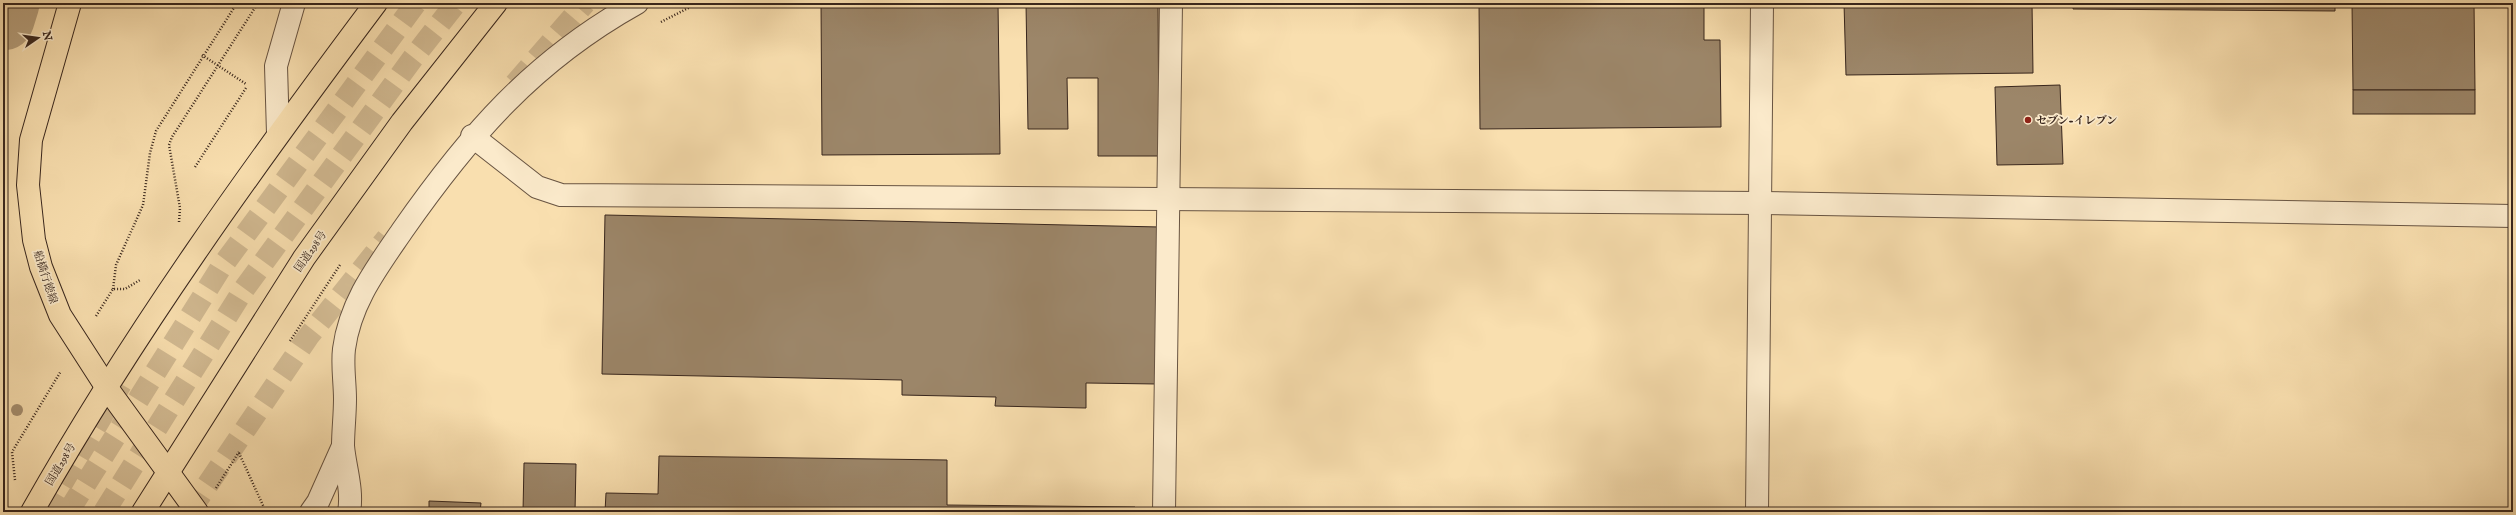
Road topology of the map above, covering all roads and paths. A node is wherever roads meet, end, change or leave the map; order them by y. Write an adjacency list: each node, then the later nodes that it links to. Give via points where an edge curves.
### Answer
1 (70, 3): 29 (main road, 船橋行徳線, via 31,140 28,185 30,216 41,267 52,299 60,316)
2 (237, 3): 14 (path)
3 (258, 3): 15 (path)
4 (294, 3): 16 (street, via 276,66)
5 (376, 3): 16 (main road, 国道298号)
6 (496, 3): 13 (main road, 国道298号)
7 (503, 3): 13 (main road)
8 (637, 3): 17 (street, via 586,34 552,60 519,87)
9 (698, 3): 12 (path)
10 (1171, 3): 19 (street)
11 (1762, 3): 20 (street)
12 (656, 24)
13 (472, 33): 31 (main road, 国道298号, via 402,122 304,258)
14 (202, 55): 15 (path); 25 (path, via 156,131 150,153 143,205 116,264)
15 (217, 65): 18 (path, via 248,85); 22 (path, via 169,145 180,208)
16 (278, 134): 29 (main road, 国道298号, via 150,320)
17 (472, 136): 19 (street, via 537,187 561,195); 30 (street, via 432,188 366,283 350,316 344,350)
18 (195, 167)
19 (1170, 198): 20 (street); 40 (street)
20 (1761, 203): 21 (street); 41 (street)
21 (2513, 216)
22 (177, 226)
23 (340, 265): 27 (path)
24 (143, 278): 25 (path, via 125,289)
25 (113, 289): 26 (path)
26 (108, 296)
27 (290, 341)
28 (55, 380): 33 (path, via 12,452)
29 (107, 388): 31 (main road, 船橋行徳線); 34 (main road, 国道298号)
30 (343, 446): 38 (street); 39 (street, via 351,501)
31 (168, 471): 35 (main road, 国道298号); 36 (main road, 船橋行徳線)
32 (224, 475): 37 (path, via 239,452)
33 (16, 484)
34 (32, 512)
35 (143, 512)
36 (197, 512)
37 (266, 512)
38 (311, 512)
39 (349, 512)
40 (1164, 512)
41 (1757, 512)

